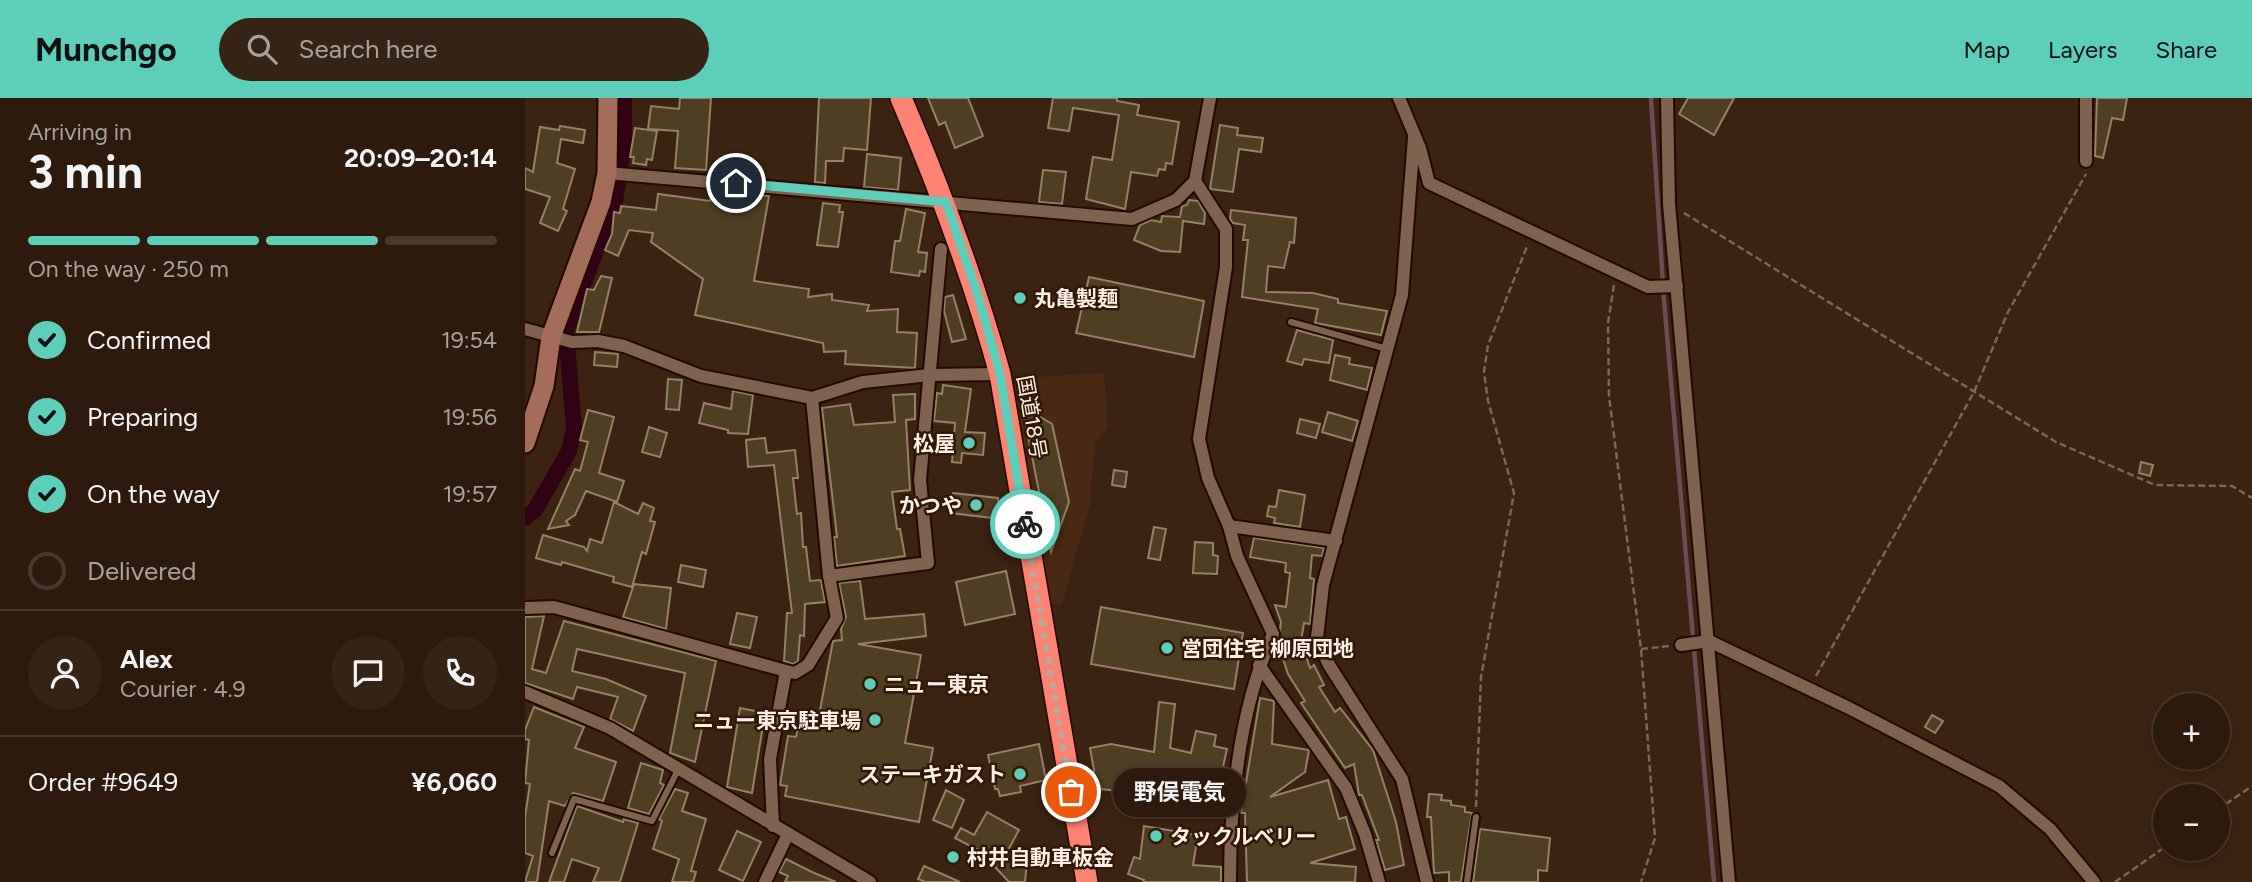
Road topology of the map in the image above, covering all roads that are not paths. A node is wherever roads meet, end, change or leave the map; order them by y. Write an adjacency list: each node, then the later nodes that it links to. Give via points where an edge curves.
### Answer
1 (607, 98): 9 (main road)
2 (901, 98): 11 (highway, 国道18号)
3 (1210, 98): 10 (street)
4 (1399, 98): 7 (street)
5 (1667, 98): 13 (street)
6 (2087, 98): 8 (street)
7 (1414, 136): 13 (street, via 1429,183 1648,287); 17 (street, via 1402,295)
8 (2086, 161)
9 (611, 172): 11 (street); 16 (main road)
10 (1195, 181): 11 (street, via 1176,200 1132,219); 23 (street, via 1226,229 1226,267 1199,439 1208,478)
11 (946, 202): 19 (highway, 国道18号)
12 (941, 249): 18 (street)
13 (1673, 286): 27 (street)
14 (1291, 322): 17 (lane)
15 (525, 329): 16 (street)
16 (554, 338): 20 (street, via 624,346 701,376); 21 (main road, via 544,386)
17 (1387, 349): 24 (street)
18 (930, 374): 19 (street); 20 (street, via 863,382); 25 (street, via 920,480 928,563)
19 (1000, 374): 39 (highway, 国道18号)
20 (812, 398): 25 (street)
21 (529, 421): 22 (main road)
22 (525, 443)
23 (1229, 526): 24 (street); 29 (street, via 1237,556 1273,634)
24 (1336, 541): 42 (street, via 1323,585 1317,638 1329,665 1402,779)
25 (829, 576): 30 (street, via 837,618 808,665 795,673)
26 (525, 608): 30 (street, via 554,607)
27 (1705, 642): 28 (street); 44 (street); 45 (street, via 1809,689 1999,786 2050,829)
28 (1681, 645)
29 (1259, 665): 40 (street, via 1235,780); 41 (street, via 1346,788)
30 (786, 671): 34 (street, via 769,759)
31 (526, 697): 32 (street, via 610,728)
32 (678, 770): 34 (street); 36 (lane, via 652,821 574,799)
33 (1476, 817): 43 (lane)
34 (773, 826): 35 (street)
35 (788, 834): 37 (street); 38 (street)
36 (552, 853)
37 (765, 882)
38 (870, 882)
39 (1087, 882)
40 (1230, 882)
41 (1379, 882)
42 (1427, 882)
43 (1467, 882)
44 (1729, 882)
45 (2094, 882)

